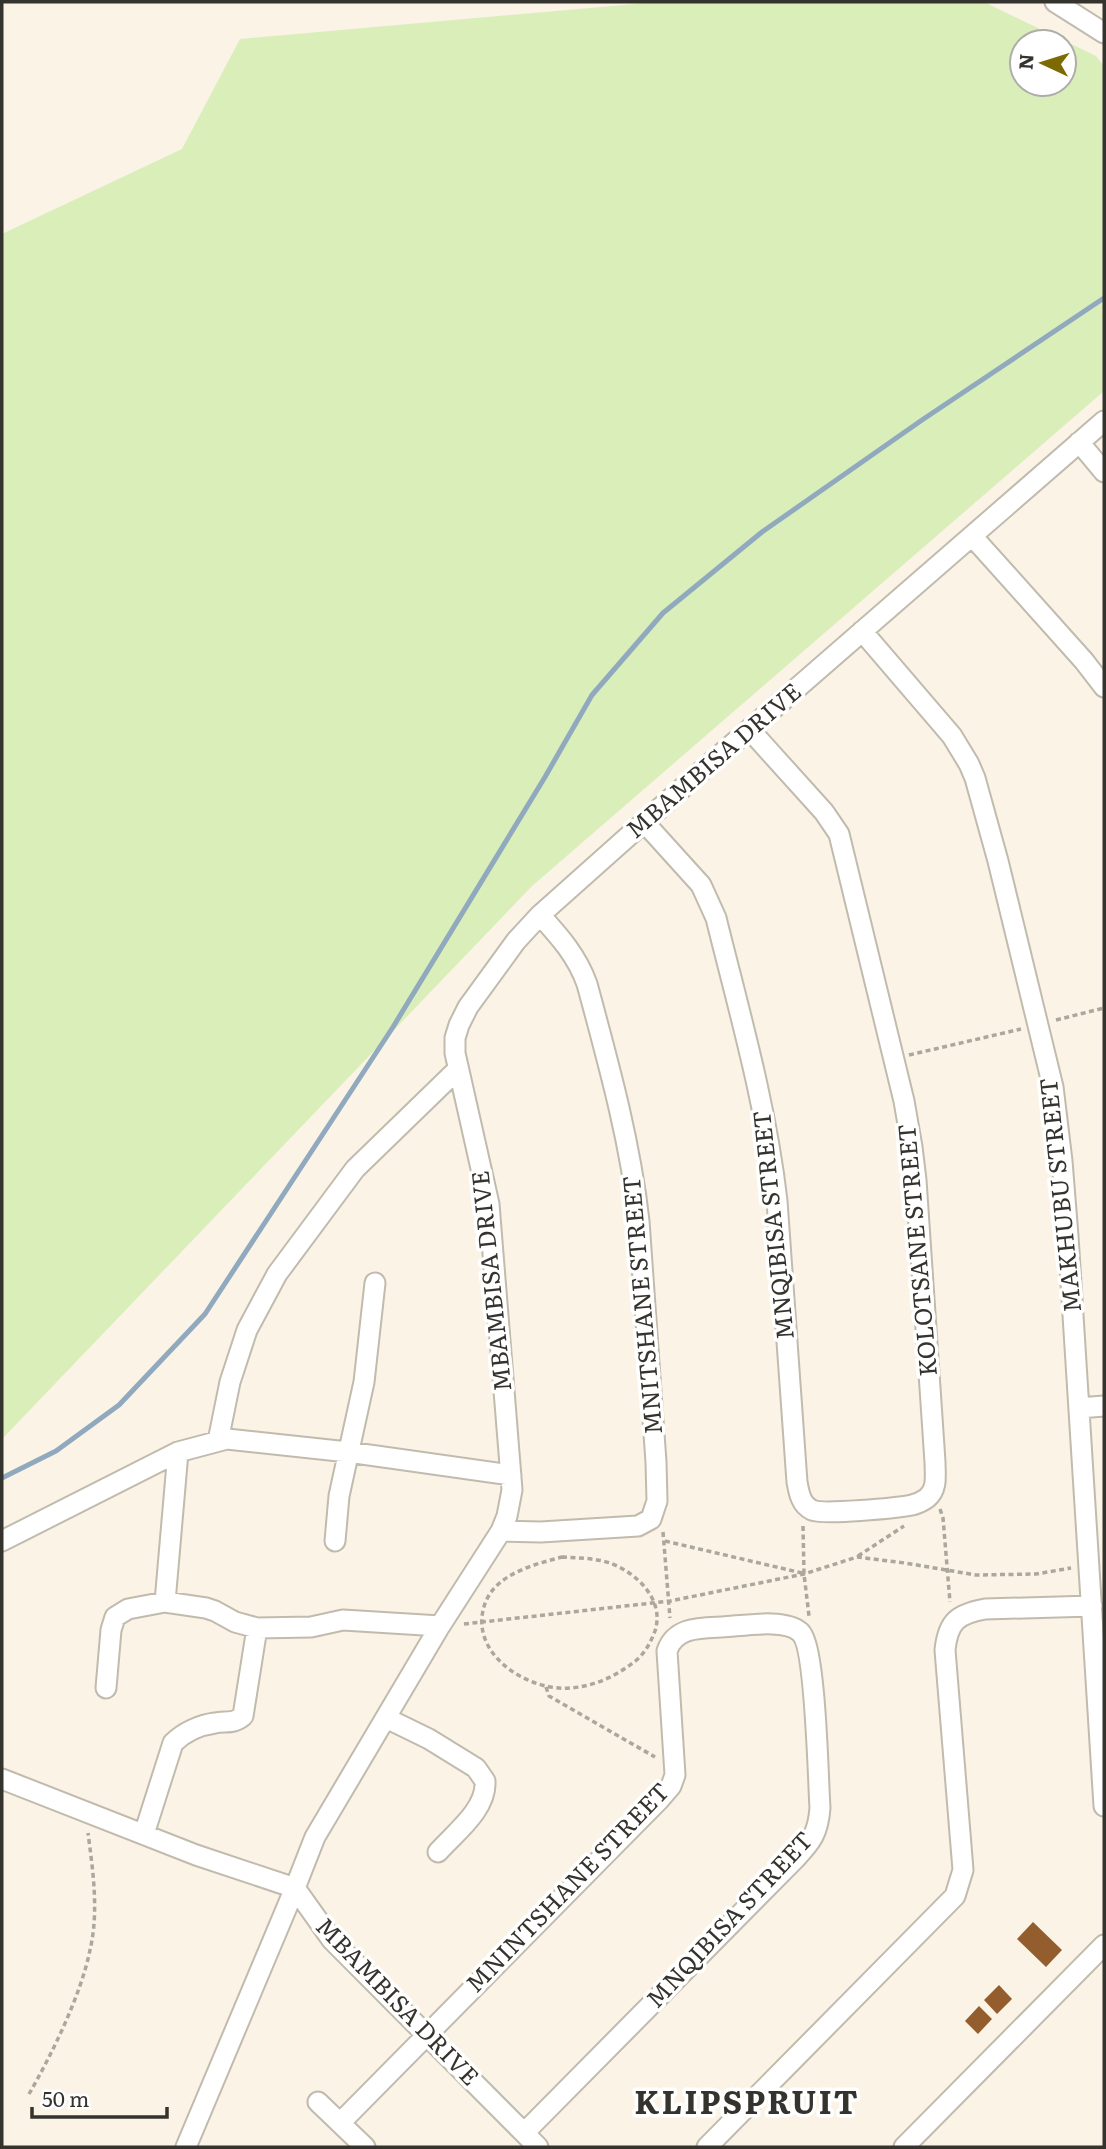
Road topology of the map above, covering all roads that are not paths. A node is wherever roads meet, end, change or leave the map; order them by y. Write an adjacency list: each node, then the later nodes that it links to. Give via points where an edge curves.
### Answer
1 (1055, 2): 2 (street)
2 (1104, 33)
3 (1104, 421): 4 (street, MBAMBISA DRIVE)
4 (1079, 442): 5 (street); 6 (street, MBAMBISA DRIVE)
5 (1104, 472)
6 (972, 536): 7 (street, MBAMBISA DRIVE); 8 (street)
7 (862, 631): 9 (street, MBAMBISA DRIVE); 15 (street, MAKHUBU STREET, via 952,736 983,803 1057,1115)
8 (1104, 687)
9 (750, 730): 10 (street, MBAMBISA DRIVE); 20 (street, KOLOTSANE STREET, via 839,834 904,1101 916,1180 936,1483 927,1498 912,1505)
10 (644, 822): 11 (street, MBAMBISA DRIVE); 20 (street, MNQIBISA STREET, via 701,886 716,918 773,1163 796,1482 804,1505)
11 (540, 915): 12 (street, MBAMBISA DRIVE, via 468,1006 455,1038); 22 (street, MNITSHANE STREET, via 581,966 618,1101 635,1185 657,1501 651,1519 638,1526)
12 (457, 1070): 16 (street, via 355,1169 277,1274 247,1330); 19 (street, MBAMBISA DRIVE, via 489,1204)
13 (375, 1283): 18 (street, via 364,1382)
14 (1104, 1406): 15 (street)
15 (1079, 1408): 21 (street, MAKHUBU STREET)
16 (218, 1441): 17 (street); 18 (street, via 248,1440)
17 (178, 1452): 23 (street); 25 (street)
18 (348, 1452): 19 (street); 24 (street)
19 (511, 1475): 22 (street, MBAMBISA DRIVE, via 510,1504)
20 (828, 1512)
21 (1096, 1529): 26 (street, MAKHUBU STREET, via 1090,1567)
22 (500, 1531): 27 (street, MBAMBISA DRIVE)
23 (2, 1541)
24 (335, 1541)
25 (165, 1602): 28 (street, via 206,1608); 30 (street, via 128,1609 115,1617)
26 (1092, 1606): 33 (street, MAKHUBU STREET); 45 (street, via 985,1609 954,1622 945,1650 963,1870 956,1896)
27 (440, 1626): 28 (street, via 344,1620 311,1627); 31 (street, MBAMBISA DRIVE)
28 (257, 1628): 34 (street, via 243,1716 235,1722 191,1730 173,1743)
29 (670, 1642): 38 (street, MNINTSHANE STREET, via 675,1769 671,1786); 41 (street, MNQIBISA STREET, via 700,1628 773,1624 789,1625 800,1632 811,1666 820,1808 815,1835)
30 (106, 1688)
31 (386, 1718): 35 (street, via 476,1768 485,1781 478,1808); 36 (street, MBAMBISA DRIVE, via 315,1837)
32 (2, 1779): 34 (street)
33 (1104, 1806)
34 (144, 1834): 36 (street)
35 (438, 1852)
36 (295, 1888): 38 (street, MBAMBISA DRIVE, via 332,1940); 42 (street)
37 (1104, 1945): 46 (street)
38 (426, 2035): 40 (street, MNINTSHANE STREET); 41 (street, MBAMBISA DRIVE)
39 (318, 2102): 40 (street)
40 (340, 2123): 43 (street)
41 (524, 2133): 44 (street, MBAMBISA DRIVE)
42 (189, 2146)
43 (365, 2147)
44 (538, 2147)
45 (707, 2147)
46 (904, 2147)

